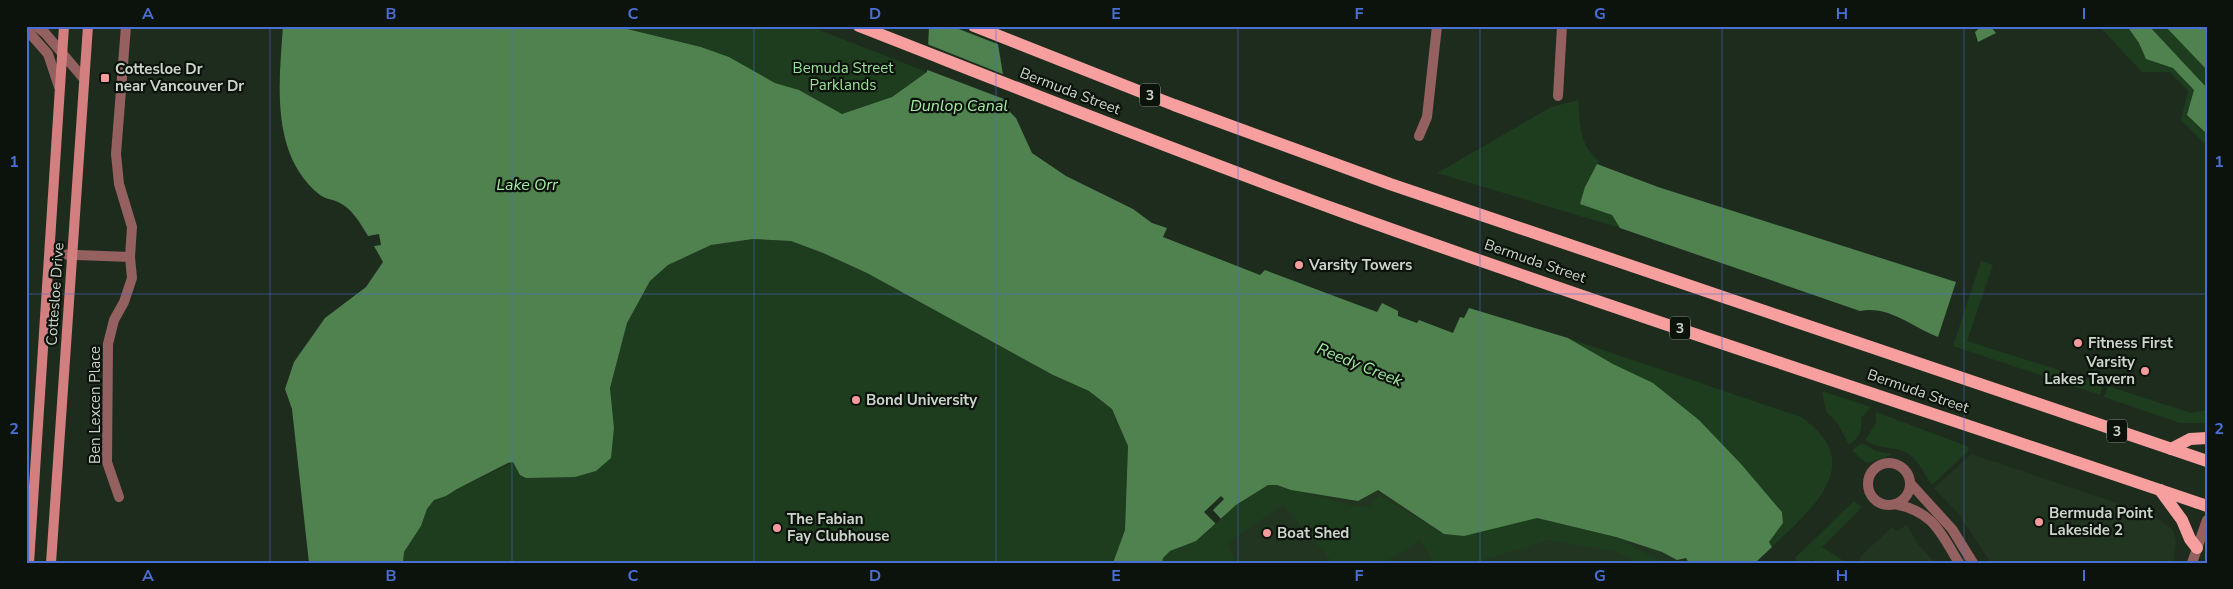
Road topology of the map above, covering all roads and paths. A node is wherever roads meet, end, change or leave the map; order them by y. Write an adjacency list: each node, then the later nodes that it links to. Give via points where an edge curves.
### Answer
1 (36, 26): 10 (street)
2 (64, 26): 10 (main road, Cottesloe Drive)
3 (88, 26): 11 (main road, Cottesloe Drive)
4 (126, 26): 17 (street, Ben Lexcen Place, via 116,154 119,184 132,227)
5 (860, 26): 22 (main road, Bermuda Street / 3, via 1211,163 1382,225)
6 (974, 26): 19 (main road, Bermuda Street / 3, via 1174,105 1390,184)
7 (1437, 26): 14 (street, via 1427,117)
8 (1562, 26): 13 (street)
9 (26, 29): 12 (street, via 48,54)
10 (62, 53): 11 (street); 12 (main road, Cottesloe Drive)
11 (84, 79): 16 (main road, Cottesloe Drive)
12 (60, 93): 15 (main road, Cottesloe Drive)
13 (1558, 96)
14 (1418, 136)
15 (50, 254): 16 (street); 28 (main road, Cottesloe Drive)
16 (73, 255): 17 (street); 29 (main road, Cottesloe Drive)
17 (130, 257): 23 (street, Ben Lexcen Place, via 132,278 114,320 108,344 107,462)
18 (2207, 438): 19 (main road, via 2190,439)
19 (2171, 449): 20 (main road, Bermuda Street / 3)
20 (2207, 460)
21 (1910, 483): 24 (street, via 1906,496); 24 (street, via 1905,470 1893,463 1880,465 1871,474 1868,484 1872,496 1882,504); 31 (street, via 1952,529)
22 (2160, 490): 25 (main road, Bermuda Street / 3); 27 (main road)
23 (119, 497)
24 (1895, 504): 30 (street, via 1912,508 1929,518)
25 (2207, 506)
26 (2207, 520): 27 (street)
27 (2197, 548): 32 (street)
28 (29, 563)
29 (51, 563)
30 (1959, 563)
31 (1974, 563)
32 (2192, 563)

